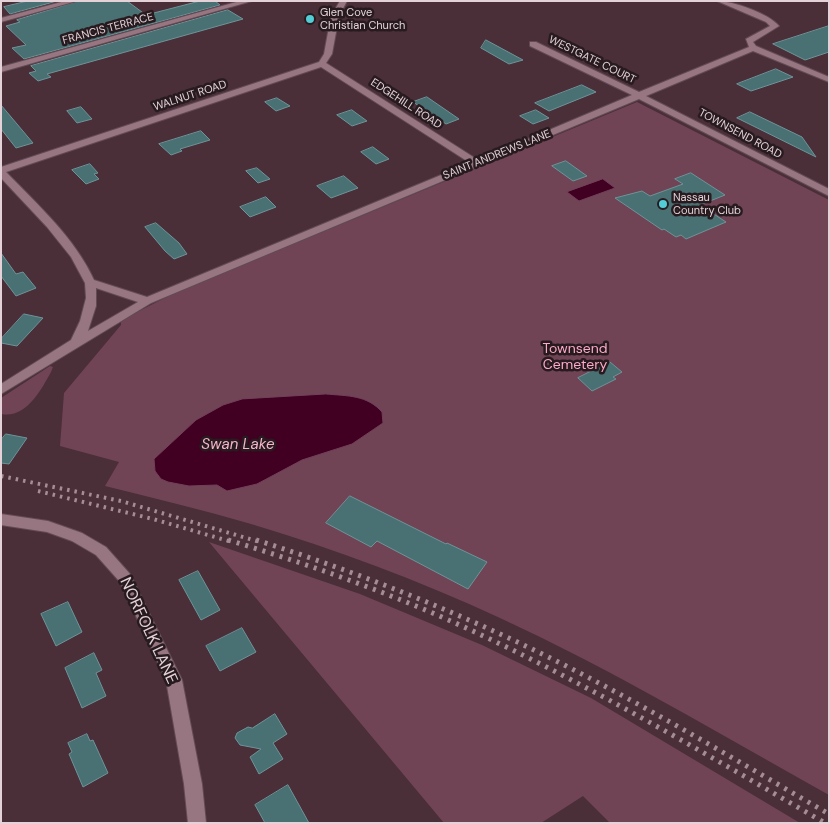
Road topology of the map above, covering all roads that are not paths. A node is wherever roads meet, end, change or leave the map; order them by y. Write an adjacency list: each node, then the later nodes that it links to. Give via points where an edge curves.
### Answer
1 (74, 1): 5 (street)
2 (249, 1): 9 (street, FRANCIS TERRACE)
3 (344, 1): 8 (street, via 335,16 328,54)
4 (720, 1): 7 (street, via 775,24 749,41)
5 (1, 20)
6 (533, 44): 11 (street, WESTGATE COURT)
7 (753, 48): 10 (street); 11 (street, SAINT ANDREWS LANE)
8 (322, 64): 12 (street, EDGEHILL ROAD); 13 (street, WALNUT ROAD)
9 (1, 70)
10 (829, 80)
11 (640, 96): 12 (street, SAINT ANDREWS LANE); 14 (street, TOWNSEND ROAD)
12 (477, 163): 16 (street, SAINT ANDREWS LANE)
13 (1, 171): 15 (street, via 66,244)
14 (829, 193)
15 (90, 282): 16 (street); 17 (street, via 90,304)
16 (147, 301): 17 (street, SAINT ANDREWS LANE)
17 (75, 343): 18 (street, SAINT ANDREWS LANE)
18 (1, 390)
19 (1, 519): 20 (street, NORFOLK LANE, via 48,527 77,537 101,551 125,578 174,680 194,784)
20 (197, 823)

